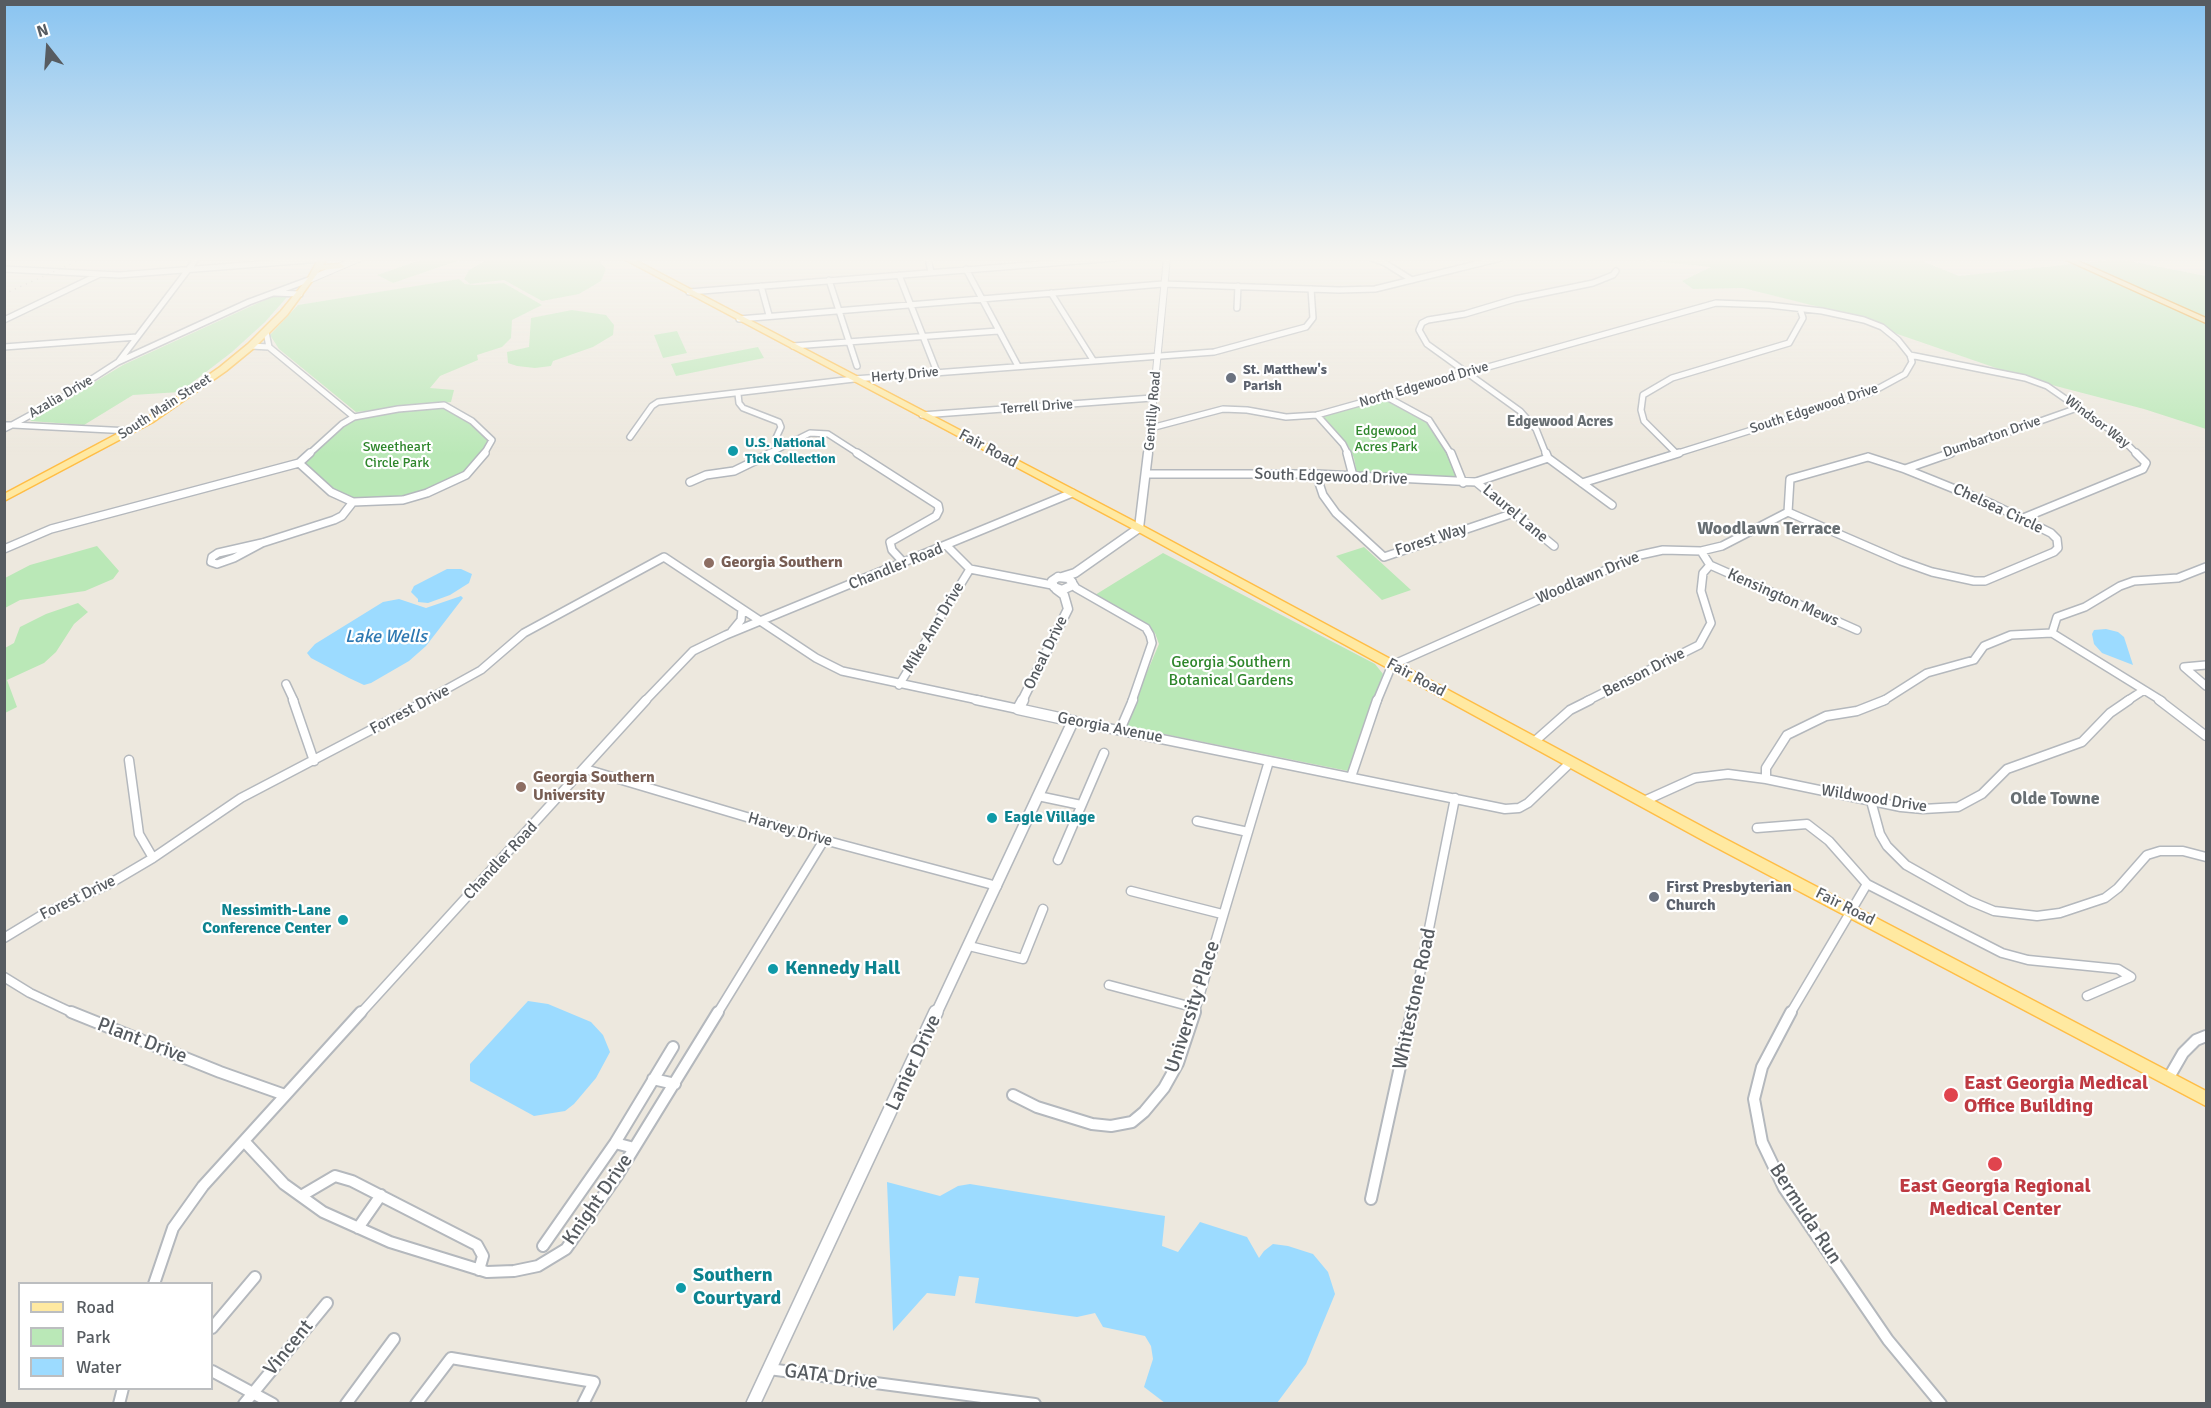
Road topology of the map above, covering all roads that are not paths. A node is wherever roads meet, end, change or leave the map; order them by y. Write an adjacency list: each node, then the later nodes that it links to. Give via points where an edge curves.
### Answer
1 (147, 324): 18 (street)
2 (202, 324): 27 (street)
3 (273, 324): 16 (main road, South Main Street)
4 (749, 324): 21 (main road, Fair Road)
5 (844, 324): 19 (street)
6 (918, 324): 17 (street)
7 (995, 324): 15 (street)
8 (1070, 324): 26 (street)
9 (1161, 324): 24 (street, Gentilly Road)
10 (1309, 324): 24 (street, Herty Drive, via 1200,355)
11 (1422, 324): 31 (street, via 1419,330 1427,344)
12 (1642, 324): 31 (street, North Edgewood Drive)
13 (1800, 324): 45 (street, via 1789,343 1672,378 1643,395 1644,421)
14 (1872, 324): 25 (street, via 1898,340)
15 (998, 330): 17 (street); 29 (street)
16 (266, 332): 20 (main road, South Main Street); 23 (street)
17 (923, 336): 19 (street); 30 (street)
18 (137, 337): 22 (street); 27 (street)
19 (850, 342): 21 (street); 28 (street)
20 (251, 346): 23 (street); 42 (main road, South Main Street)
21 (793, 346): 32 (main road, Fair Road)
22 (4, 347)
23 (268, 347): 39 (street)
24 (1159, 356): 26 (street, Herty Drive); 35 (street, Gentilly Road)
25 (1910, 356): 36 (street, Windsor Way, via 2025,378 2047,386); 45 (street, South Edgewood Drive, via 1905,374 1870,393)
26 (1093, 360): 29 (street, Herty Drive)
27 (118, 362): 40 (street, Azalia Drive, via 67,395)
28 (857, 366)
29 (1018, 366): 30 (street, Herty Drive)
30 (937, 372): 32 (street, Herty Drive)
31 (1466, 373): 34 (street, North Edgewood Drive); 46 (street, via 1520,411 1536,429)
32 (854, 379): 33 (street, Herty Drive); 37 (main road, Fair Road)
33 (738, 394): 43 (street, Herty Drive, via 658,402); 44 (street, via 743,408 779,422 781,428 776,438)
34 (1385, 396): 38 (street, North Edgewood Drive); 54 (street, via 1429,420 1448,446)
35 (1152, 398): 37 (street, Terrell Drive); 41 (street, Gentilly Road)
36 (2080, 407): 48 (street, Dumbarton Drive); 62 (street, Windsor Way, via 2125,442 2146,463 2145,467)
37 (922, 415): 56 (main road, Fair Road)
38 (1317, 415): 41 (street, North Edgewood Drive, via 1286,417 1223,410); 51 (street, via 1343,444)
39 (354, 417): 47 (street); 58 (street, via 444,405 472,421 492,440 474,467 454,481 403,500)
40 (7, 426): 42 (street, Azalia Drive)
41 (1151, 428): 49 (street, Gentilly Road)
42 (130, 430): 57 (main road, South Main Street)
43 (630, 437)
44 (780, 447): 52 (street, via 734,471); 70 (street, via 810,433 828,434 938,505 936,516 890,542)
45 (1676, 453): 55 (street, South Edgewood Drive)
46 (1548, 458): 53 (street, South Edgewood Drive); 55 (street)
47 (299, 463): 58 (street, via 331,492); 67 (street, via 51,529)
48 (1905, 469): 60 (street, Chelsea Circle, via 1868,457 1790,479); 62 (street, Chelsea Circle)
49 (1146, 474): 50 (street, South Edgewood Drive); 63 (street, Gentilly Road)
50 (1316, 474): 51 (street, South Edgewood Drive); 61 (street, Forest Way, via 1323,495 1336,513 1384,556)
51 (1353, 476): 54 (street, South Edgewood Drive)
52 (690, 482)
53 (1476, 482): 54 (street, South Edgewood Drive); 61 (street, Laurel Lane)
54 (1463, 483)
55 (1582, 483): 59 (street)
56 (1072, 493): 63 (main road, Fair Road); 65 (street, Chandler Road)
57 (4, 498)
58 (353, 502): 64 (street, via 334,520)
59 (1612, 505)
60 (1788, 512): 62 (street, Chelsea Circle, via 1901,561 1974,581 1985,581 2058,548 2057,539 2050,533); 68 (street, Woodlawn Drive, via 1722,546)
61 (1514, 513): 66 (street, Laurel Lane)
62 (2021, 519)
63 (1139, 528): 75 (street); 81 (main road, Fair Road)
64 (261, 543): 64 (street, via 218,553 211,562 218,564 234,558)
65 (947, 546): 70 (street, Chandler Road); 73 (street, Mike Ann Drive)
66 (1554, 546)
67 (4, 549)
68 (1701, 551): 71 (street); 81 (street, Woodlawn Drive, via 1663,550 1640,555)
69 (664, 557): 76 (street, Georgia Avenue); 94 (street, Forrest Drive, via 524,633 464,681)
70 (904, 563): 77 (street, Chandler Road)
71 (1710, 566): 78 (street, Kensington Mews); 91 (street, Benson Drive, via 1703,573 1701,591 1711,623 1699,645 1570,710)
72 (2206, 567): 79 (street, via 2178,578 2120,585 2085,607 2057,617)
73 (970, 569): 74 (street); 84 (street, Mike Ann Drive)
74 (1056, 582): 75 (street, Oneal Drive); 75 (street)
75 (1071, 585): 87 (street, Oneal Drive, via 1068,609); 89 (street, via 1146,628 1150,636 1152,643 1140,682)
76 (742, 609): 77 (street, Georgia Avenue); 80 (street, via 739,624)
77 (762, 622): 80 (street, Chandler Road); 84 (street, Georgia Avenue, via 842,671)
78 (1857, 630)
79 (2052, 633): 86 (street); 99 (street, via 2011,634 1996,639 1984,646 1974,660 1927,673 1879,704 1826,716 1798,728 1775,751 1766,768)
80 (729, 634): 97 (street, Chandler Road, via 693,651)
81 (1392, 665): 91 (main road, Fair Road); 98 (street)
82 (2206, 665): 85 (street, via 2184,667)
83 (286, 684): 94 (street)
84 (899, 685): 87 (street, Georgia Avenue)
85 (2206, 686)
86 (2144, 690): 90 (street); 103 (street, Wildwood Drive, via 2110,712 2082,742 2007,769 1982,794 1958,807 1923,809)
87 (1018, 709): 88 (street, Georgia Avenue)
88 (1073, 721): 89 (street, Georgia Avenue); 100 (street, Lanier Drive)
89 (1120, 730): 95 (street, Georgia Avenue)
90 (2206, 736)
91 (1535, 741): 96 (main road, Fair Road)
92 (1104, 753): 104 (street)
93 (129, 760): 110 (street, via 139,834)
94 (314, 761): 110 (street, Forrest Drive, via 241,798)
95 (1269, 761): 98 (street, Georgia Avenue); 107 (street, University Place)
96 (1571, 762): 101 (street, Georgia Avenue, via 1519,808); 102 (main road, Fair Road)
97 (585, 769): 108 (street, Harvey Drive); 129 (street, Chandler Road)
98 (1351, 777): 101 (street, Georgia Avenue)
99 (1766, 779): 102 (street, Wildwood Drive, via 1728,774 1702,777); 103 (street, Wildwood Drive)
100 (1038, 796): 104 (street); 113 (street, Lanier Drive)
101 (1455, 798): 137 (street, Whitestone Road)
102 (1644, 801): 116 (main road, Fair Road)
103 (1871, 801): 109 (street, via 1880,834 1906,865 1994,911 2037,916 2060,913 2105,898 2147,855 2183,851)
104 (1081, 805): 111 (street)
105 (1197, 821): 107 (street)
106 (1757, 828): 112 (street, via 1807,824 1829,841)
107 (1248, 832): 117 (street, University Place)
108 (824, 840): 113 (street, Harvey Drive); 128 (street, Knight Drive)
109 (2206, 857)
110 (153, 858): 118 (street, Forest Drive)
111 (1058, 860)
112 (1866, 884): 116 (street, Bermuda Run); 122 (street, via 2002,953 2028,960 2118,969 2132,977)
113 (997, 886): 119 (street, Lanier Drive)
114 (1131, 891): 117 (street)
115 (1043, 909): 119 (street, via 1023,959)
116 (1853, 911): 127 (main road, Fair Road); 155 (street, Bermuda Run, via 1777,1036 1762,1067 1754,1099 1762,1142 1784,1188 1888,1340)
117 (1222, 914): 123 (street, University Place)
118 (4, 938)
119 (969, 946): 146 (street, Lanier Drive)
120 (4, 977): 129 (street, Plant Drive, via 65,1010)
121 (1110, 986): 123 (street)
122 (2087, 996)
123 (1196, 1008): 130 (street, University Place, via 1178,1063 1164,1088 1132,1122 1092,1124)
124 (2206, 1036): 127 (street, via 2183,1053)
125 (673, 1047): 126 (street)
126 (653, 1079): 128 (street); 133 (street)
127 (2168, 1079): 131 (main road, Fair Road)
128 (675, 1084): 134 (street, Knight Drive)
129 (285, 1095): 132 (street, Chandler Road)
130 (1013, 1095)
131 (2206, 1099)
132 (244, 1141): 136 (street, Knight Drive, via 284,1184); 142 (street, Chandler Road, via 183,1212 173,1228)
133 (615, 1143): 134 (street); 139 (street)
134 (634, 1148): 140 (street, Knight Drive, via 567,1249 538,1266 514,1271)
135 (381, 1195): 136 (street, via 335,1176); 138 (street); 140 (street, via 477,1245 483,1256)
136 (301, 1196): 138 (street, Knight Drive, via 323,1212)
137 (1371, 1199)
138 (358, 1228): 140 (street, Knight Drive)
139 (543, 1246)
140 (479, 1270)
141 (255, 1277): 144 (street)
142 (155, 1282)
143 (327, 1303): 148 (street, Vincent)
144 (213, 1327)
145 (394, 1339): 150 (street)
146 (769, 1369): 153 (street, Lanier Drive); 154 (street, GATA Drive)
147 (213, 1372): 148 (street)
148 (248, 1399): 149 (street)
149 (273, 1404)
150 (346, 1404)
151 (416, 1404): 152 (street, via 451,1358 594,1382)
152 (583, 1404)
153 (753, 1404)
154 (1035, 1404)
155 (1941, 1404)

